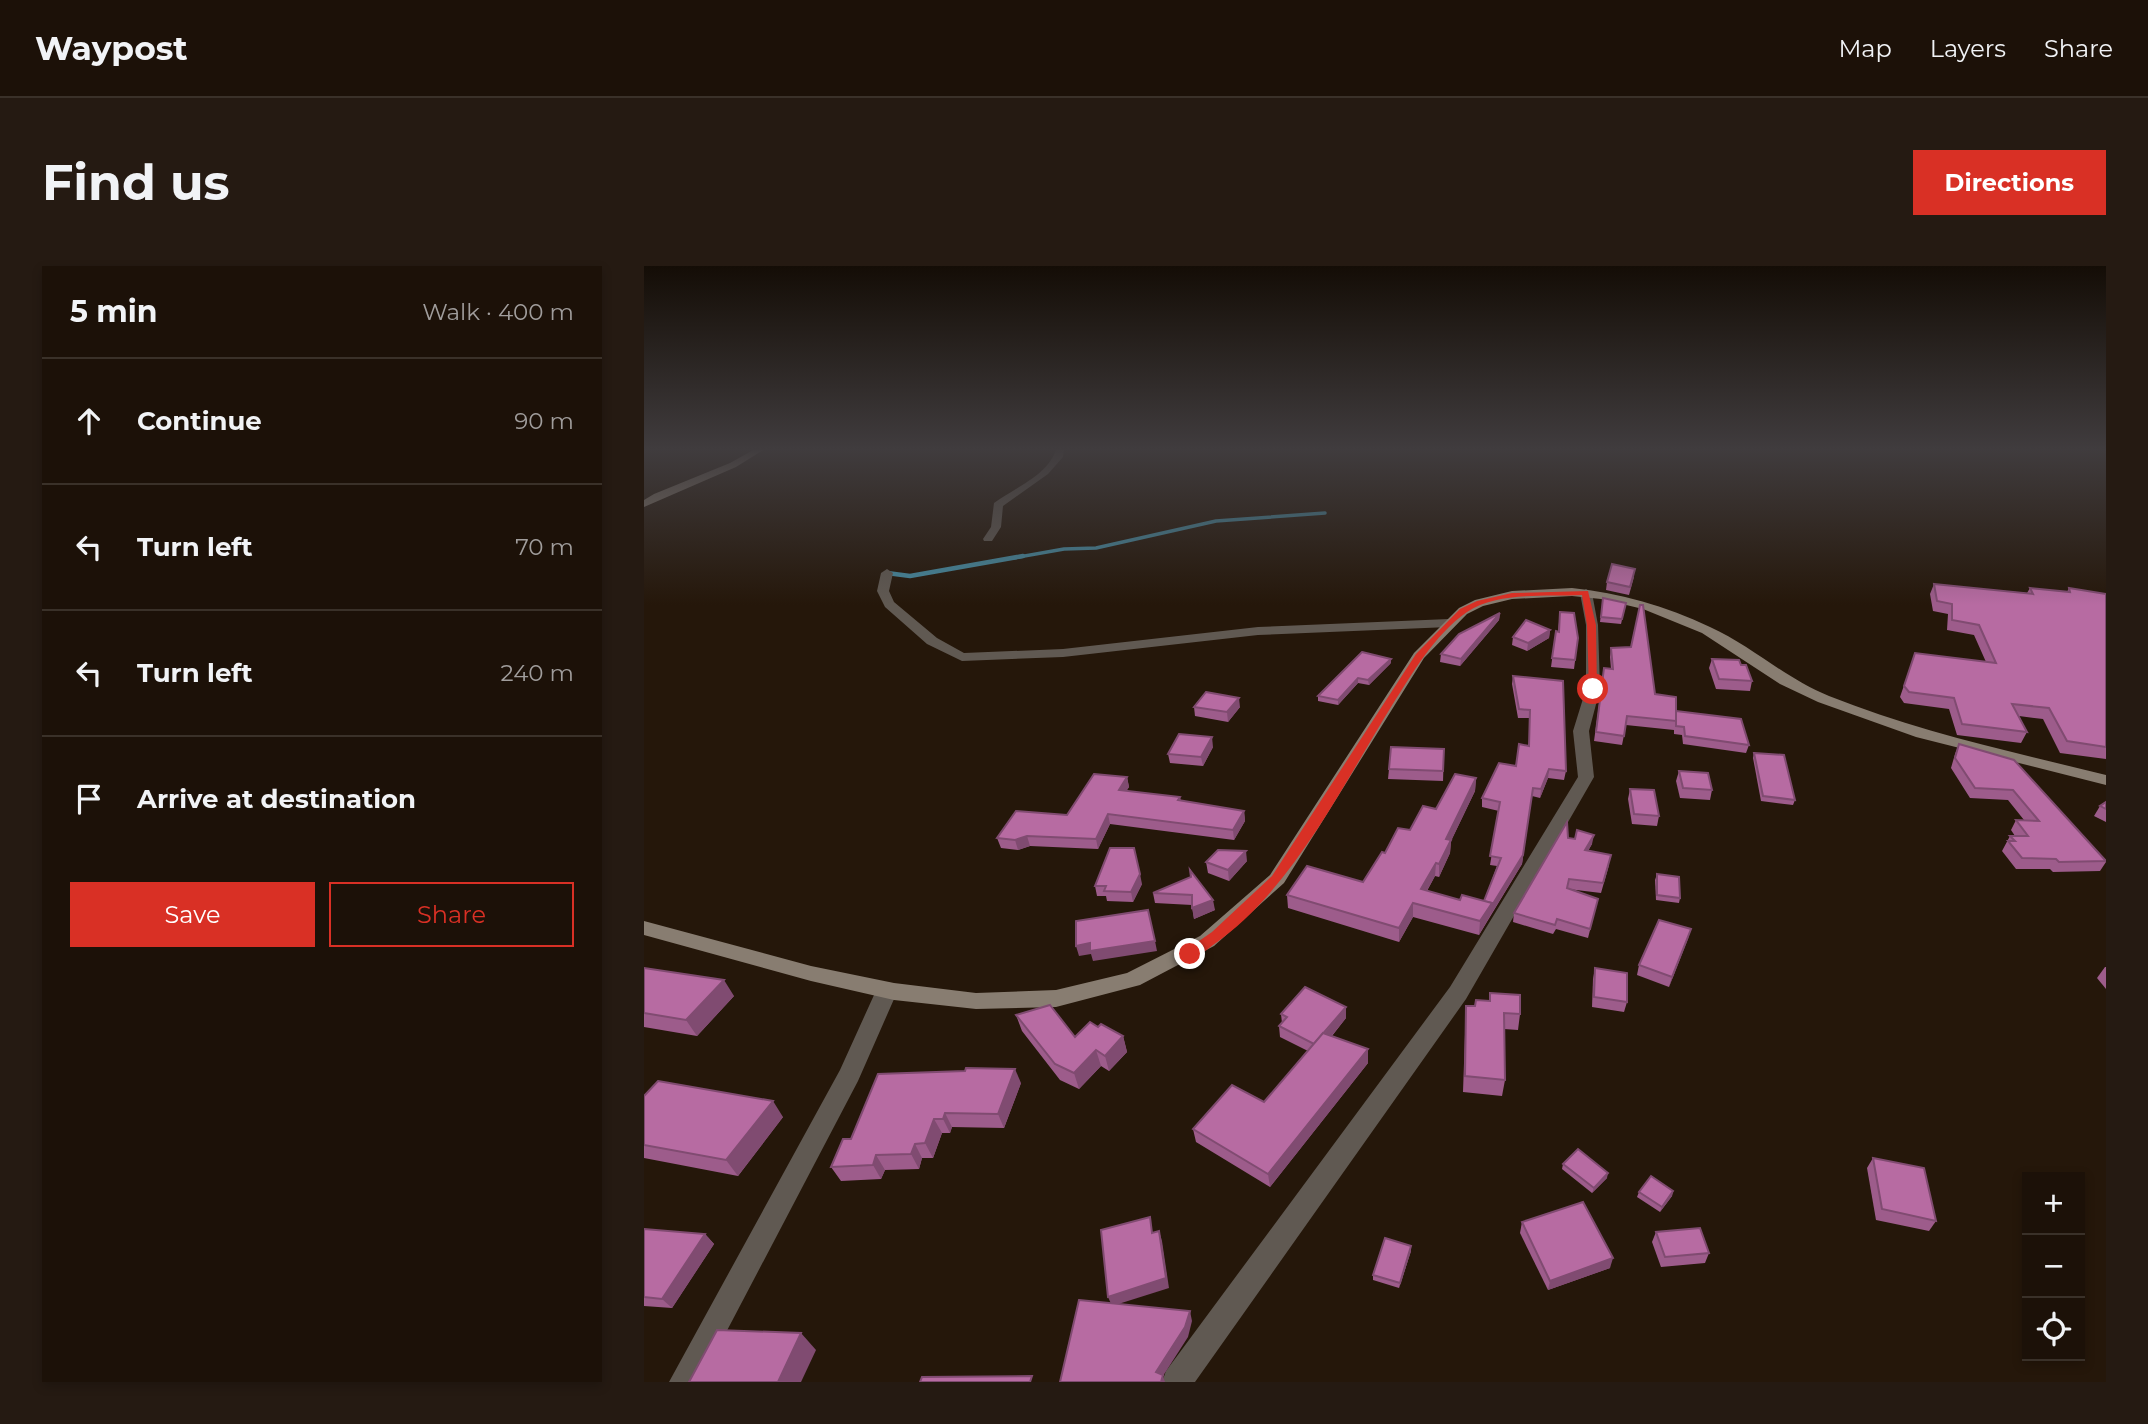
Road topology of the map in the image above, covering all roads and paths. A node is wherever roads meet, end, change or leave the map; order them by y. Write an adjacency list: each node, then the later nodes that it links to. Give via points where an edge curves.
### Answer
1 (1004, 501): 2 (street, via 998,505 996,527)
2 (988, 540)
3 (887, 573): 5 (street, via 883,591 889,604 932,641 962,657 1063,653 1258,631)
4 (1586, 593): 5 (main road, via 1500,597 1471,606); 6 (main road, via 1624,599 1695,624 1785,681 1823,699 1921,734); 10 (street, via 1592,625 1593,689 1581,731 1586,777 1458,993)
5 (1449, 623): 8 (main road, via 1419,656 1277,879 1226,928 1190,954 1134,980 1058,998 970,1003)
6 (2101, 777)
7 (644, 929): 8 (main road)
8 (887, 990): 9 (street, via 850,1074)
9 (684, 1382)
10 (1177, 1382)

